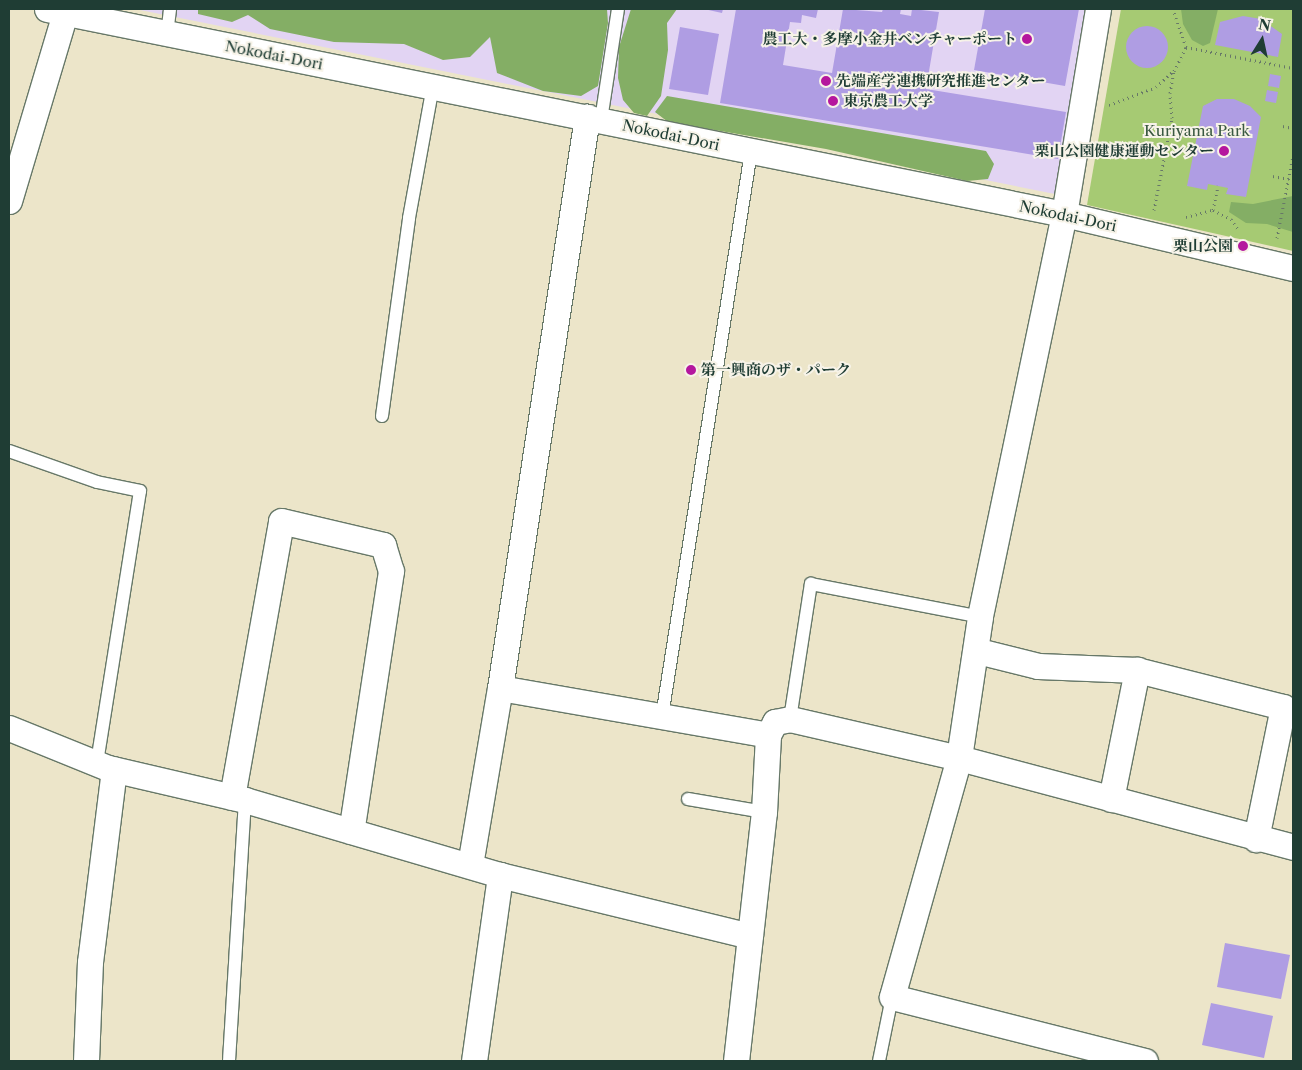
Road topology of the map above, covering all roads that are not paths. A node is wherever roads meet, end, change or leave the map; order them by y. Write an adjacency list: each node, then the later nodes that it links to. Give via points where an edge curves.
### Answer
1 (170, 9): 5 (lane)
2 (618, 9): 7 (lane)
3 (1098, 9): 10 (street)
4 (56, 11): 5 (street, Nokodai-Dori); 9 (street)
5 (167, 34): 6 (street, Nokodai-Dori)
6 (433, 86): 7 (street, Nokodai-Dori); 12 (lane, via 409,218)
7 (594, 119): 8 (street, Nokodai-Dori); 17 (street)
8 (751, 152): 10 (street, Nokodai-Dori); 18 (lane)
9 (9, 201)
10 (1064, 214): 11 (street, Nokodai-Dori); 14 (street)
11 (1293, 268)
12 (382, 416)
13 (9, 451): 23 (lane, via 97,482 140,491)
14 (980, 616): 15 (street); 19 (lane, via 811,584)
15 (978, 651): 16 (street, via 1038,666); 22 (street)
16 (1137, 670): 26 (street); 29 (street, via 1283,708)
17 (500, 688): 18 (street); 31 (street)
18 (662, 716): 21 (street)
19 (790, 719): 21 (street, via 776,722); 22 (street)
20 (9, 729): 23 (street)
21 (768, 735): 27 (street)
22 (959, 758): 26 (street); 34 (street)
23 (105, 766): 24 (street); 35 (street)
24 (239, 798): 28 (street); 28 (street, via 281,520 383,545 391,571); 36 (lane)
25 (688, 799): 27 (lane)
26 (1111, 800): 29 (street)
27 (764, 812): 33 (street)
28 (351, 831): 31 (street)
29 (1256, 839): 30 (street)
30 (1293, 848)
31 (470, 865): 32 (street)
32 (500, 875): 33 (street); 37 (street)
33 (750, 936): 38 (street)
34 (892, 997): 39 (lane); 40 (street)
35 (86, 1061)
36 (229, 1061)
37 (474, 1061)
38 (736, 1061)
39 (880, 1061)
40 (1144, 1061)

